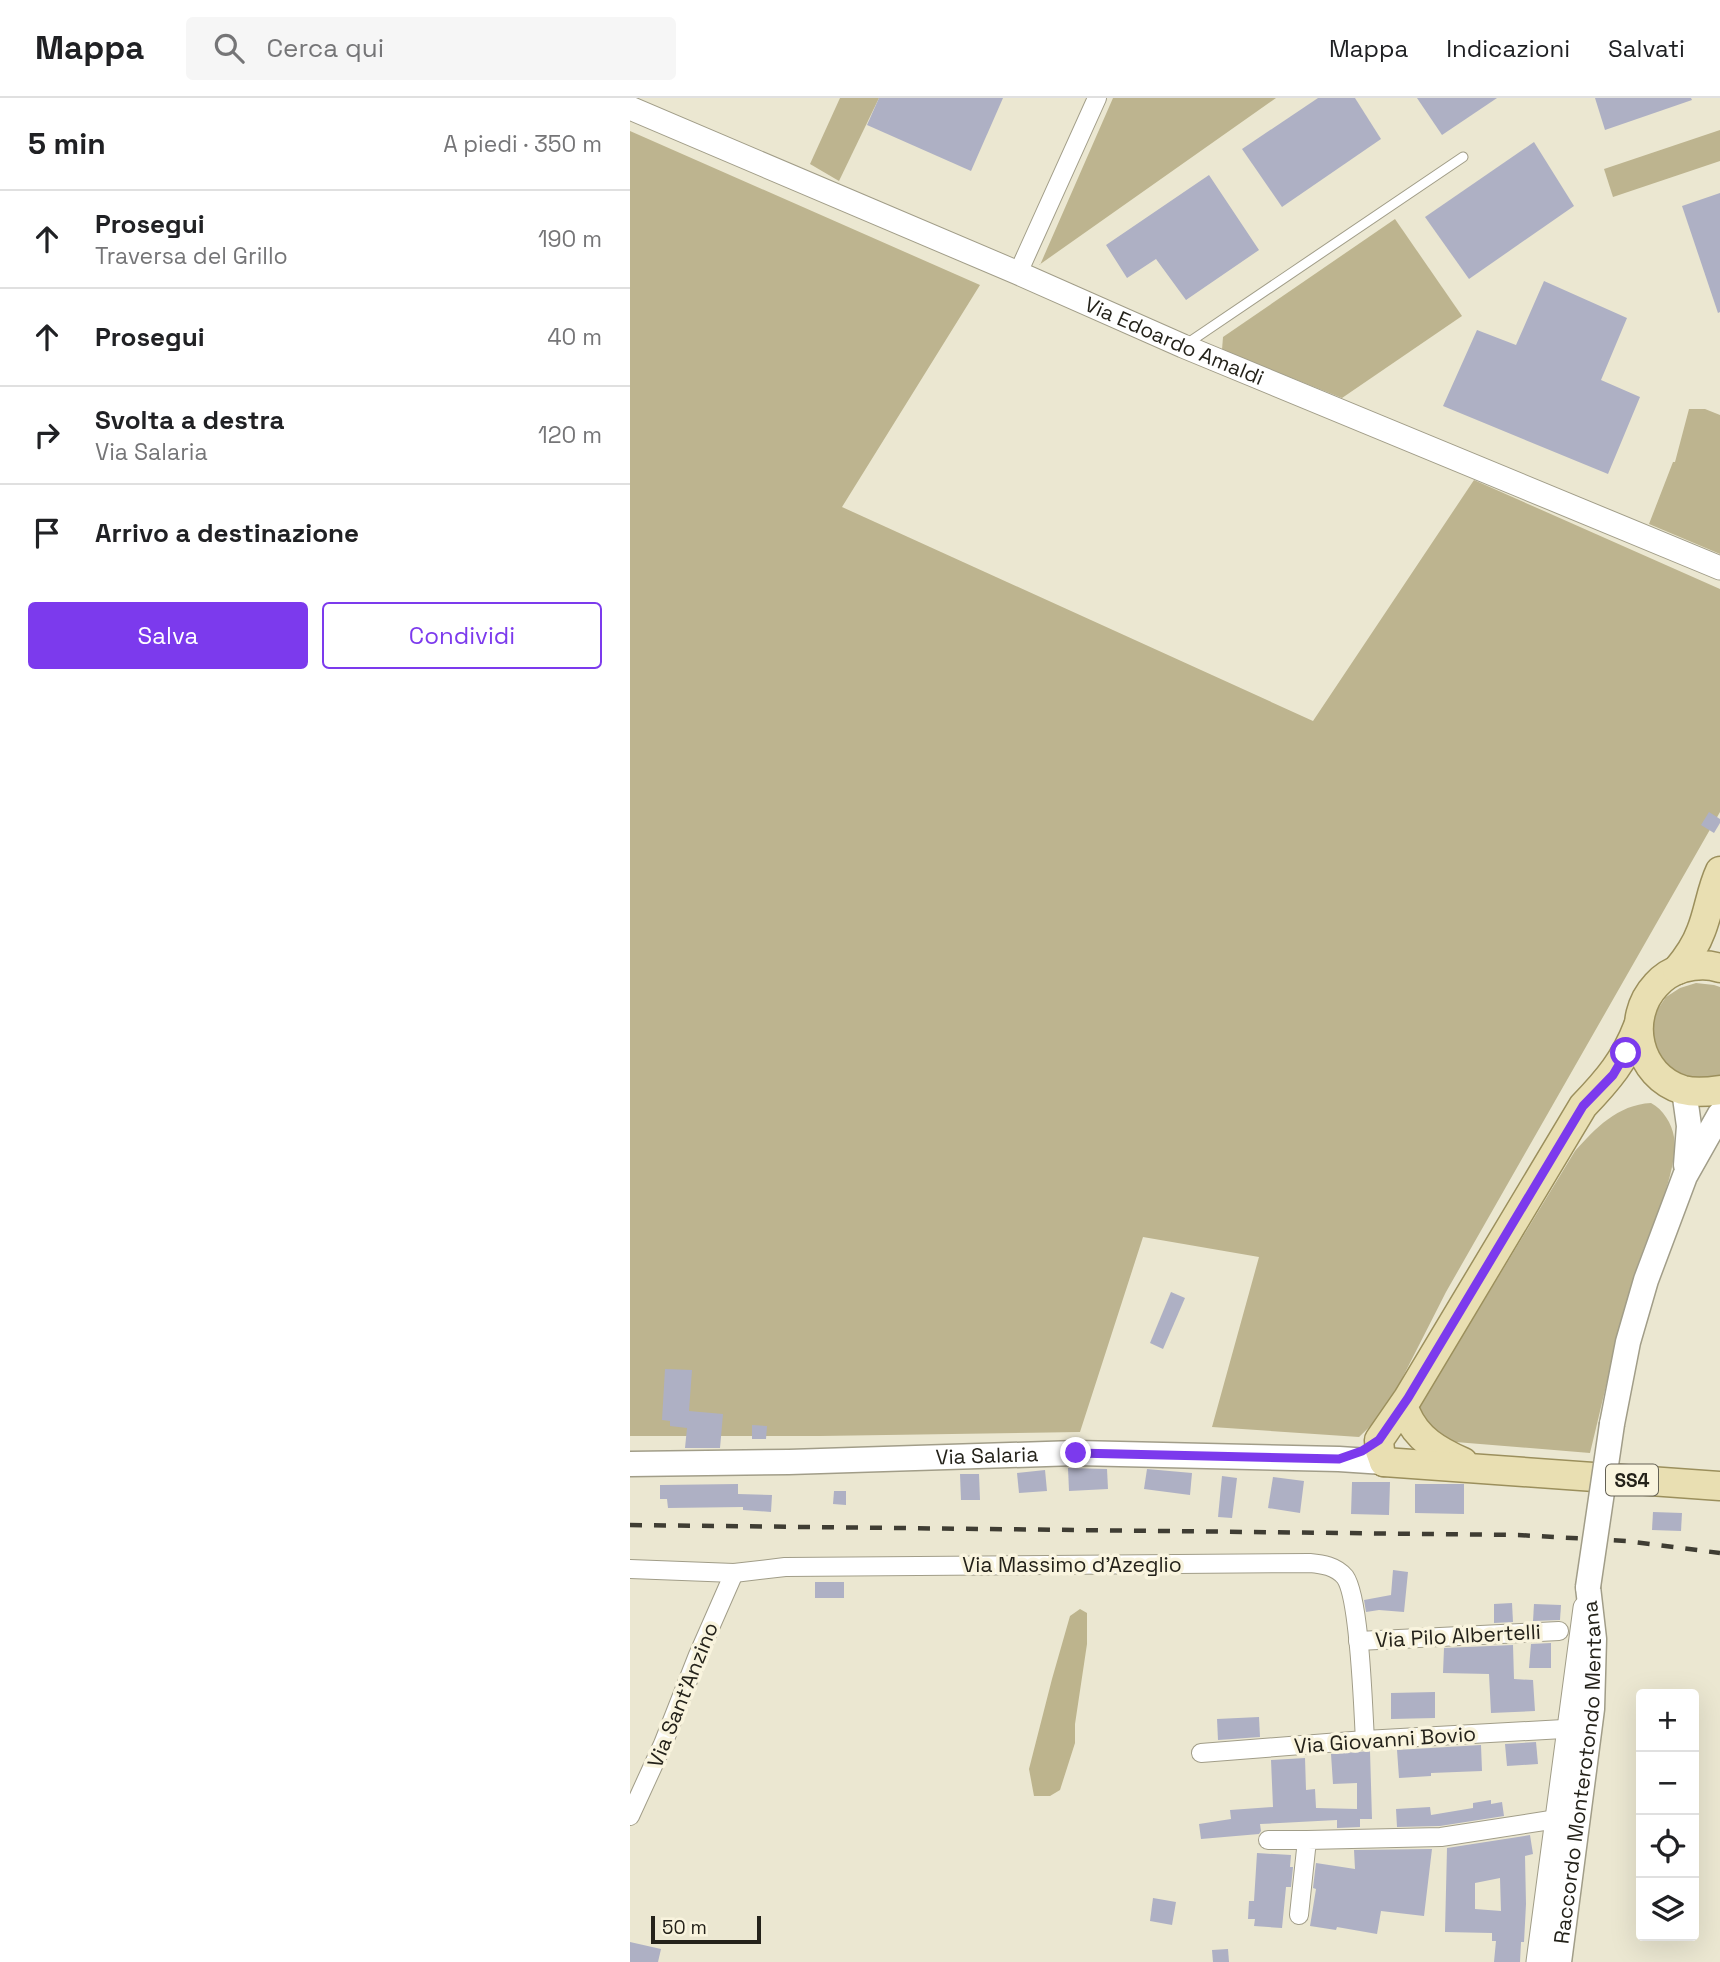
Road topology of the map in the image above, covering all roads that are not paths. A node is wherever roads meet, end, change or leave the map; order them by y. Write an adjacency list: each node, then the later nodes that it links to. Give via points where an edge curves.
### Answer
1 (1097, 98): 4 (street)
2 (630, 108): 4 (street, Via Edoardo Amaldi)
3 (1463, 157): 5 (lane)
4 (1018, 273): 5 (street, Via Edoardo Amaldi)
5 (1184, 346): 6 (street, Via Edoardo Amaldi)
6 (1720, 568)
7 (1720, 871): 9 (main road, via 1699,936)
8 (1720, 968): 9 (main road, via 1696,965)
9 (1677, 970): 10 (main road, via 1650,992)
10 (1638, 1026): 11 (main road, via 1648,1063); 13 (main road, via 1613,1075)
11 (1672, 1084): 12 (main road, via 1703,1093); 13 (main road, via 1649,1076 1628,1080); 15 (main road, Raccordo Monterotondo Mentana, via 1689,1126)
12 (1720, 1090)
13 (1583, 1106): 16 (main road)
14 (1720, 1114): 15 (main road, Raccordo Monterotondo Mentana)
15 (1685, 1176): 25 (main road, Raccordo Monterotondo Mentana, bridge, via 1636,1310 1619,1382 1588,1587 1594,1655)
16 (1407, 1406): 17 (main road, via 1400,1442 1393,1452); 19 (main road, via 1427,1443)
17 (1381, 1451): 18 (main road, Via Salaria / SS4, via 1339,1459 1076,1453); 19 (main road, Via Salaria / SS4)
18 (630, 1464)
19 (1475, 1468): 20 (main road, Via Salaria / SS4)
20 (1720, 1486)
21 (630, 1569): 22 (street, Via Massimo d'Azeglio)
22 (734, 1573): 24 (street, Via Massimo d'Azeglio, via 785,1567 1310,1563 1332,1567 1345,1578); 28 (street, Via Sant'Anzino)
23 (1559, 1631): 24 (street, Via Pilo Albertelli)
24 (1358, 1641): 26 (street, Via Massimo d'Azeglio)
25 (1580, 1728): 26 (street, Via Giovanni Bovio); 29 (street); 34 (main road, Raccordo Monterotondo Mentana)
26 (1365, 1740): 27 (street, Via Giovanni Bovio)
27 (1200, 1753)
28 (630, 1816)
29 (1557, 1819): 31 (street, via 1441,1836); 33 (street)
30 (1268, 1840): 31 (street)
31 (1307, 1840): 32 (street)
32 (1299, 1915)
33 (1538, 1962)
34 (1559, 1962)

